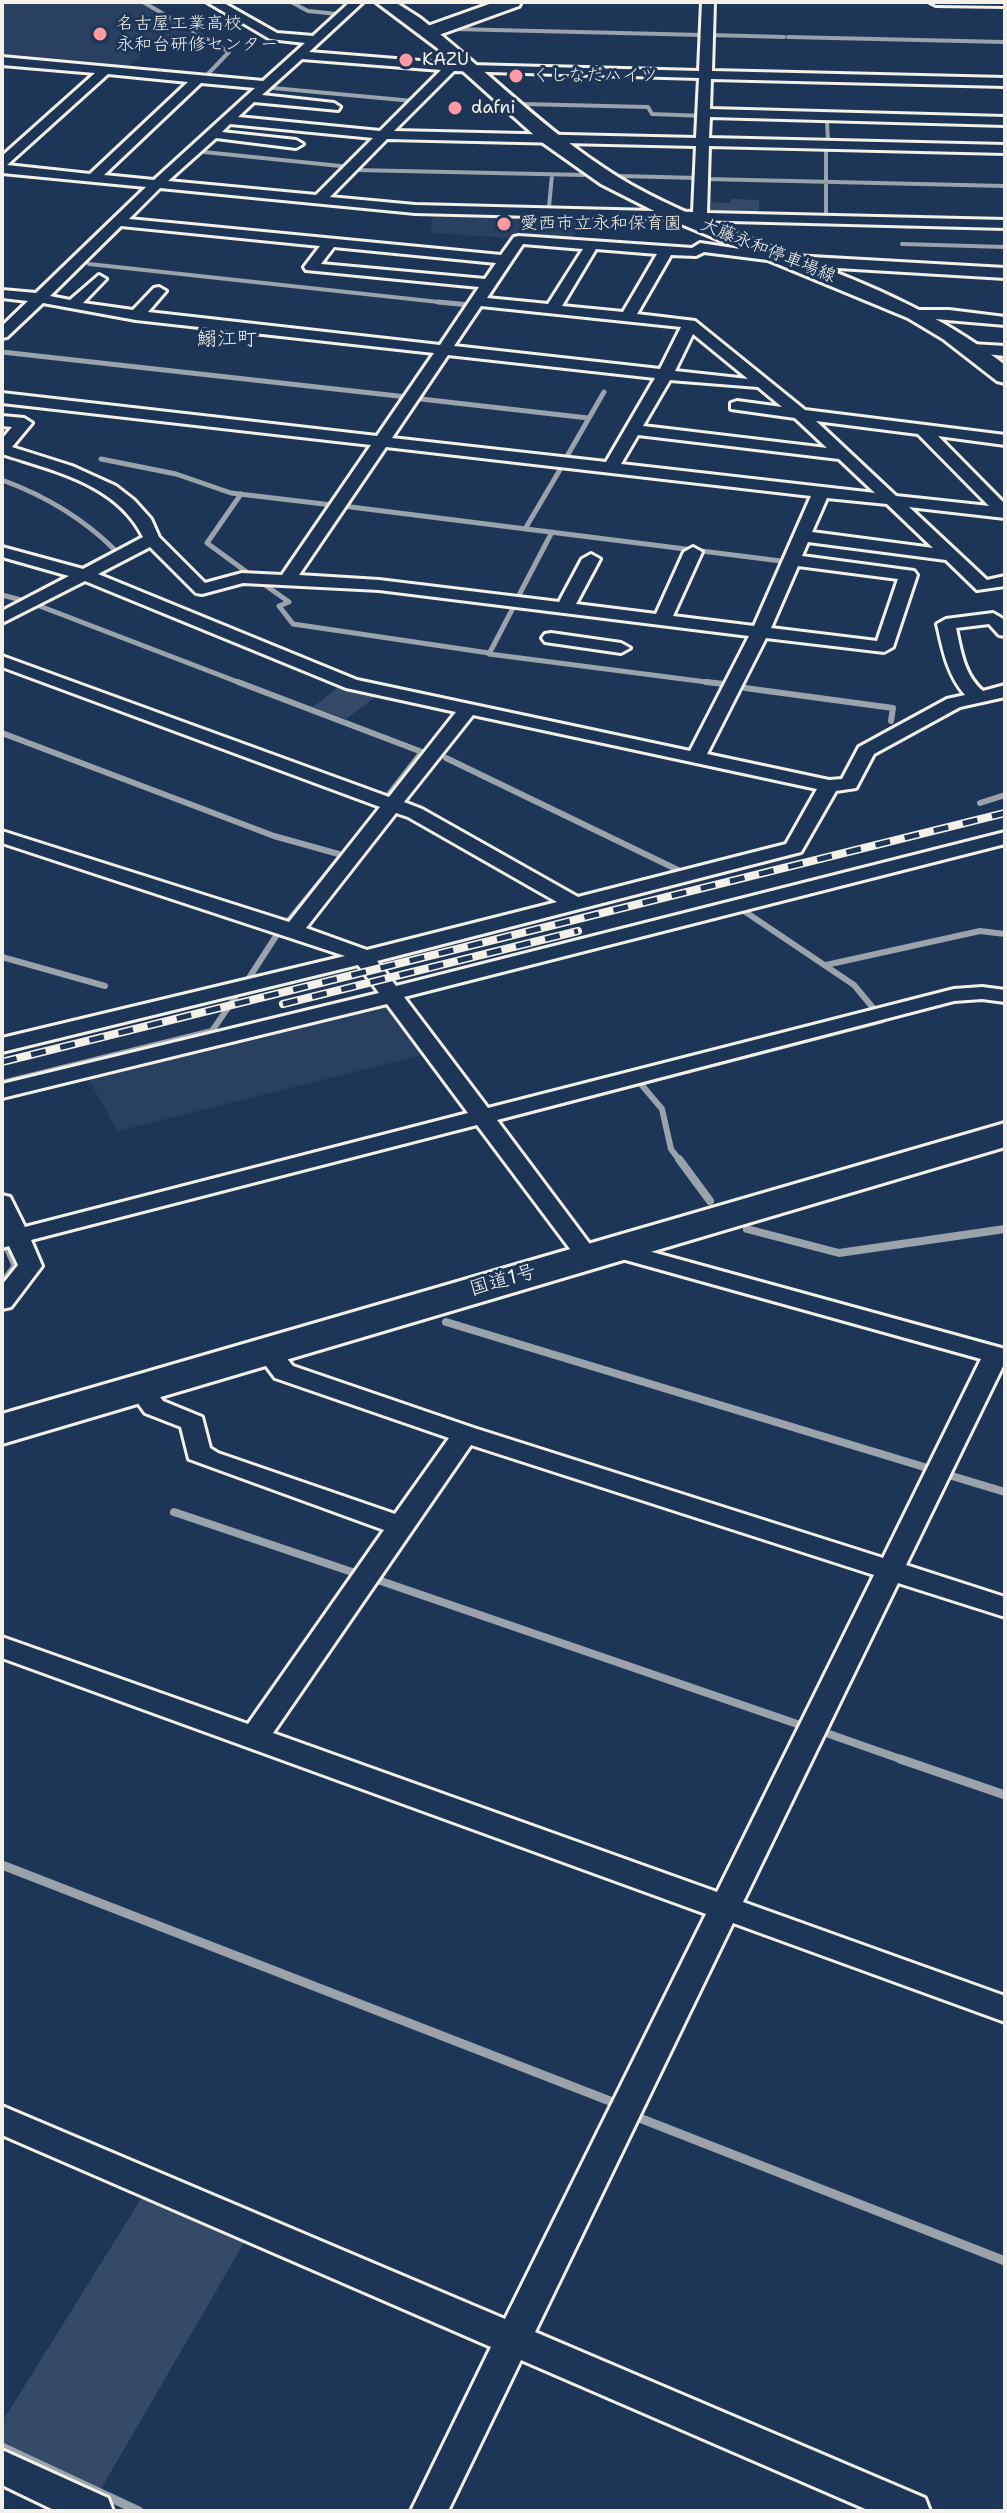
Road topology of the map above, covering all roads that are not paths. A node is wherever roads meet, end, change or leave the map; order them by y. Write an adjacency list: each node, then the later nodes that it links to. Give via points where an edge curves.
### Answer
1 (213, 2): 9 (street, via 274,36)
2 (357, 2): 9 (street)
3 (384, 2): 8 (main road, 大藤永和停車場線)
4 (708, 2): 15 (street)
5 (936, 2): 6 (street)
6 (1005, 3)
7 (504, 4): 8 (main road)
8 (429, 32): 13 (main road, 大藤永和停車場線)
9 (316, 40): 10 (street)
10 (300, 55): 12 (street); 18 (street)
11 (2, 61): 14 (street)
12 (450, 68): 13 (street); 26 (street)
13 (470, 69): 15 (street); 27 (main road, 大藤永和停車場線)
14 (106, 70): 16 (street); 32 (street)
15 (705, 75): 17 (street); 21 (street)
16 (199, 78): 18 (street); 34 (street)
17 (1005, 82)
18 (265, 85): 19 (street)
19 (250, 98): 20 (street); 22 (street)
20 (334, 107)
21 (703, 115): 23 (street); 29 (street)
22 (226, 120): 24 (street); 25 (street)
23 (1005, 121)
24 (281, 126): 26 (street); 28 (street)
25 (210, 135): 28 (street); 35 (street)
26 (385, 135): 27 (street); 36 (street)
27 (545, 138): 29 (street); 37 (main road, 大藤永和停車場線, via 610,182)
28 (266, 141): 30 (street)
29 (702, 142): 31 (street); 37 (street)
30 (296, 144)
31 (1005, 149)
32 (2, 163)
33 (2, 169): 34 (street)
34 (93, 178): 35 (street)
35 (157, 184): 36 (street); 38 (street)
36 (319, 200): 37 (street, via 415,209)
37 (687, 215): 39 (street); 44 (main road, 大藤永和停車場線)
38 (118, 222): 40 (street); 50 (street)
39 (1005, 224)
40 (330, 243): 43 (street); 47 (street, via 311,267)
41 (592, 245): 42 (street); 43 (street, via 519,240); 53 (street)
42 (666, 250): 44 (street, via 696,252 700,247); 56 (street)
43 (505, 260): 47 (street)
44 (794, 261): 45 (street); 54 (main road, 大藤永和停車場線)
45 (1005, 273)
46 (99, 279): 52 (street)
47 (488, 284): 51 (street)
48 (159, 291): 55 (street)
49 (2, 294): 50 (street)
50 (36, 297): 52 (street); 59 (street)
51 (476, 301): 53 (street); 61 (street)
52 (73, 305): 55 (street)
53 (553, 309): 56 (street)
54 (917, 314): 57 (street); 60 (main road, 大藤永和停車場線)
55 (136, 316): 61 (street)
56 (628, 317): 58 (street)
57 (1005, 321)
58 (690, 324): 63 (street); 65 (street)
59 (2, 334)
60 (972, 349): 62 (street); 64 (main road, 大藤永和停車場線)
61 (445, 351): 63 (street); 73 (street)
62 (1005, 351)
63 (665, 375): 65 (street); 71 (street)
64 (1005, 376)
65 (755, 383): 67 (street); 69 (street)
66 (9, 398): 68 (street); 73 (street)
67 (799, 413): 69 (street); 70 (street); 75 (street)
68 (2, 418): 74 (street, via 24,423)
69 (729, 423): 71 (street); 75 (street)
70 (921, 428): 72 (street); 79 (street)
71 (633, 430): 76 (street)
72 (1005, 440)
73 (381, 441): 76 (street); 88 (street)
74 (2, 449): 81 (street, via 112,493 143,519)
75 (844, 455): 78 (street)
76 (611, 467): 77 (street)
77 (821, 492): 78 (street); 80 (street)
78 (893, 501): 79 (street); 84 (street)
79 (1005, 513)
80 (802, 536): 84 (street); 86 (street)
81 (152, 539): 87 (street); 88 (street, via 202,589 242,578)
82 (2, 552): 87 (street)
83 (693, 552): 93 (street)
84 (953, 556): 89 (street, via 983,586)
85 (591, 559): 90 (street)
86 (791, 560): 94 (street); 94 (street, via 908,575 884,647)
87 (83, 574): 92 (street); 102 (street, via 352,684)
88 (287, 580): 90 (street, via 379,585)
89 (1005, 581)
90 (565, 608): 91 (street)
91 (608, 613): 93 (street); 97 (street)
92 (2, 618)
93 (662, 620): 94 (street)
94 (758, 631): 103 (street, via 737,685)
95 (1005, 631): 101 (street, via 993,618 946,624 958,676)
96 (551, 638): 97 (street)
97 (593, 644): 98 (street)
98 (621, 648)
99 (2, 661): 105 (street)
100 (1005, 691): 101 (street)
101 (980, 697): 104 (street, via 954,703 866,751 849,784)
102 (468, 709): 103 (street); 105 (street)
103 (697, 756): 104 (street)
104 (829, 786): 108 (street, via 794,848)
105 (395, 805): 108 (street); 109 (street)
106 (2, 837): 109 (street)
107 (1005, 838): 111 (street)
108 (576, 904): 110 (street)
109 (292, 932): 110 (street)
110 (363, 957): 111 (street); 113 (street)
111 (391, 995): 114 (street); 115 (street)
112 (1005, 996): 115 (street, via 954,995)
113 (2, 1045)
114 (2, 1091)
115 (481, 1114): 118 (street); 119 (street)
116 (1005, 1135): 119 (highway, 国道1号)
117 (2, 1202): 118 (street)
118 (10, 1238): 120 (street, via 30,1266)
119 (599, 1253): 121 (highway, 国道1号); 122 (street)
120 (2, 1301)
121 (266, 1350): 123 (highway, 国道1号); 125 (street, via 284,1372)
122 (1002, 1350): 127 (street)
123 (140, 1388): 124 (highway, 国道1号); 126 (street, via 154,1407 193,1423 198,1453 209,1459)
124 (2, 1429)
125 (465, 1434): 126 (street); 127 (street)
126 (401, 1526): 130 (street)
127 (893, 1571): 128 (street); 131 (street)
128 (1005, 1607)
129 (2, 1647): 130 (street)
130 (254, 1738): 131 (street)
131 (727, 1907): 132 (street); 134 (street)
132 (1005, 2009)
133 (2, 2120): 134 (street)
134 (513, 2337): 137 (street); 138 (street)
135 (2, 2467): 136 (street)
136 (95, 2511)
137 (429, 2511)
138 (912, 2511)

